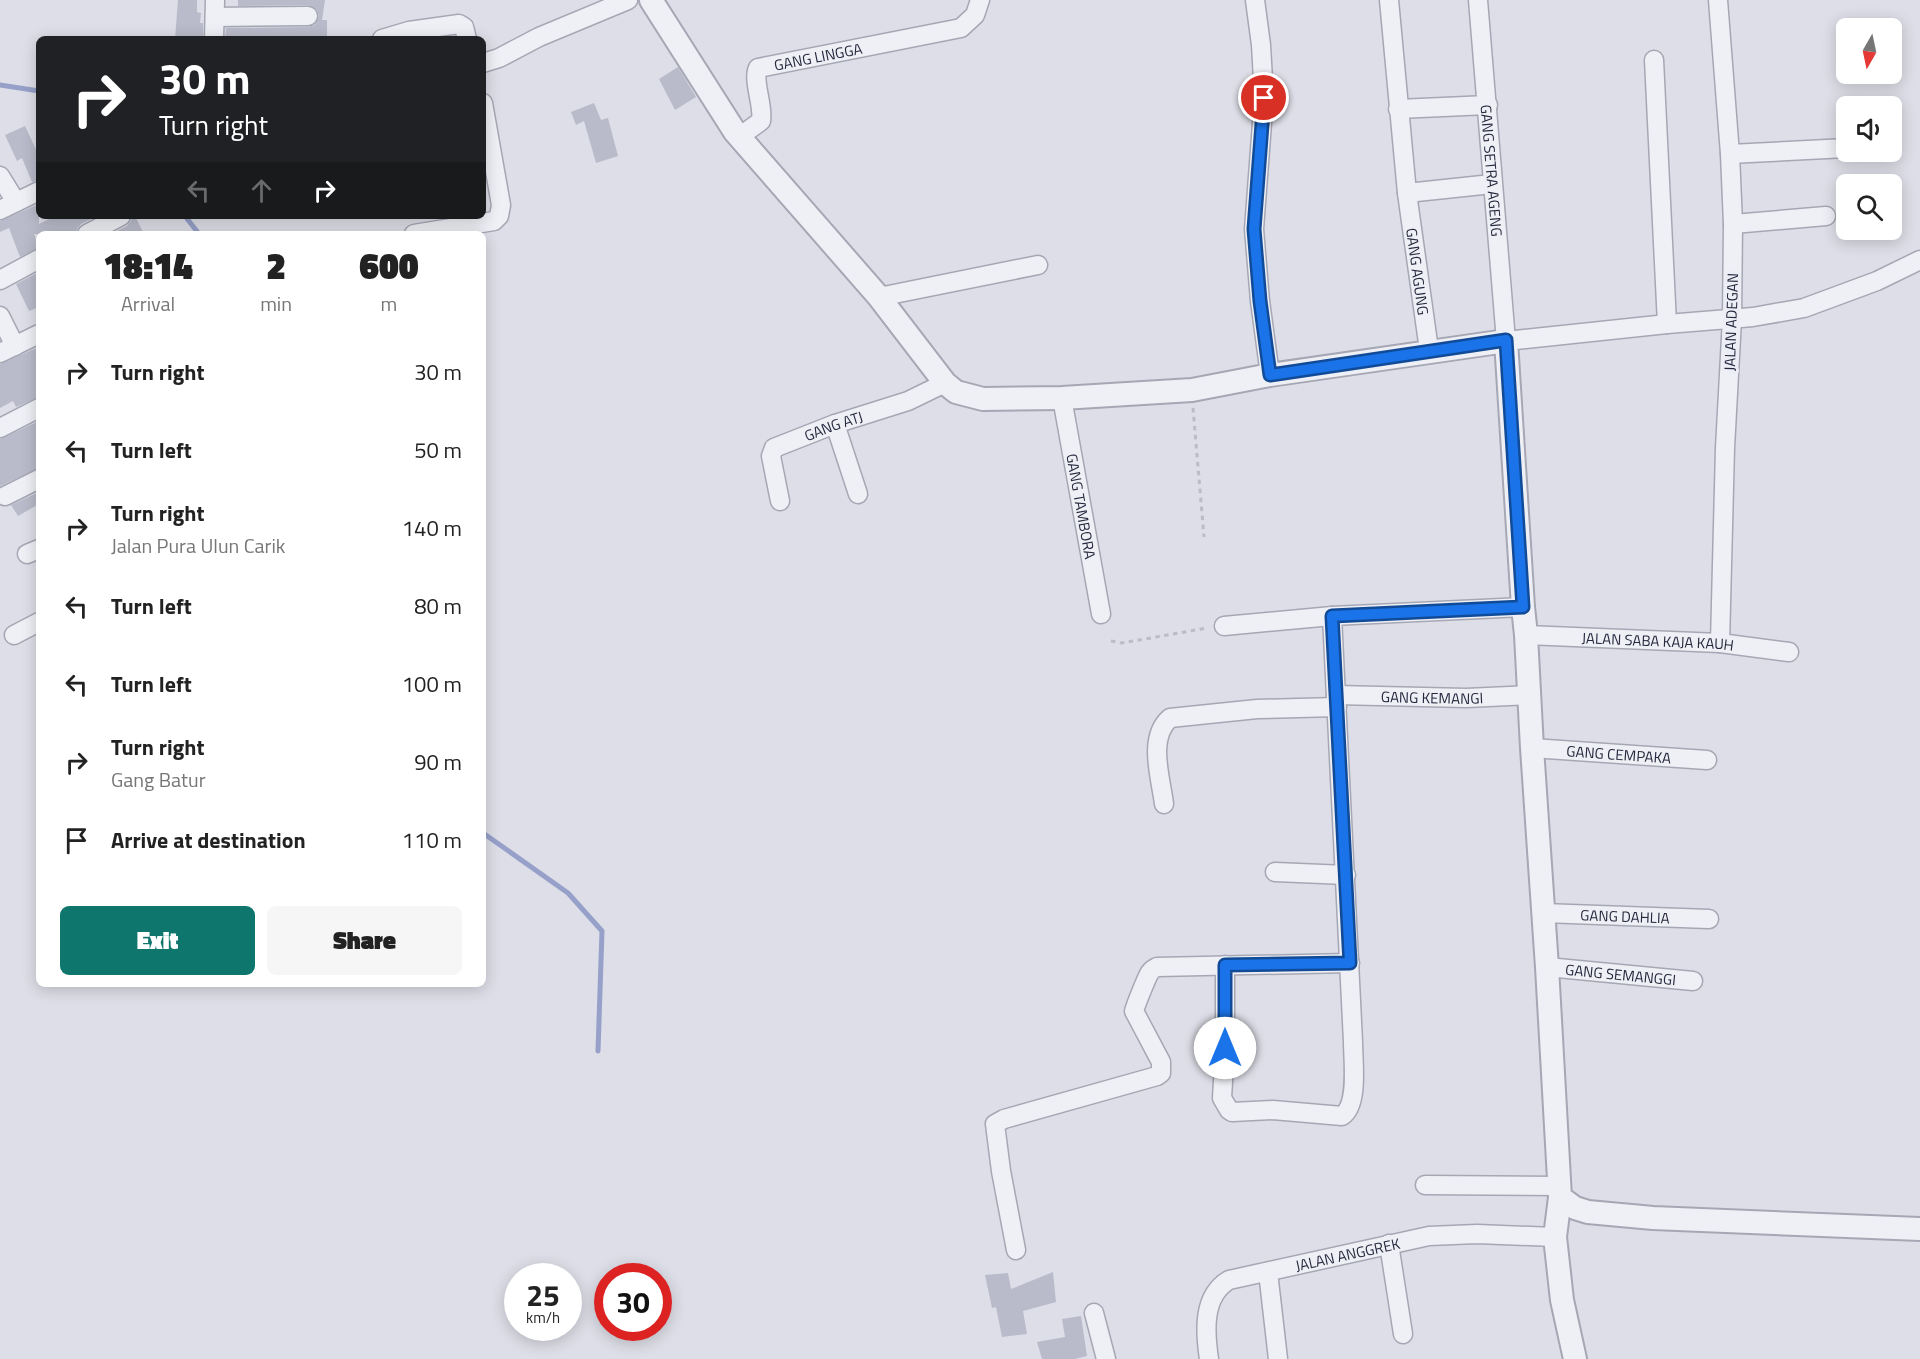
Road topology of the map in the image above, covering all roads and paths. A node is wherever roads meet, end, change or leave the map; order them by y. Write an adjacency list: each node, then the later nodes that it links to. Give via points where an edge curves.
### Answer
1 (628, 0): 14 (street)
2 (651, 0): 18 (street)
3 (980, 0): 18 (street, GANG LINGGA, via 975,15 961,28 758,68 761,121)
4 (1255, 0): 43 (street, via 1264,98 1254,229)
5 (1389, 0): 16 (street, GANG AGUNG)
6 (1478, 0): 15 (street, GANG SETRA AGENG)
7 (1718, 0): 20 (street, JALAN ADEGAN)
8 (215, 8): 9 (street); 10 (street)
9 (308, 16)
10 (214, 36)
11 (392, 36): 12 (street, via 459,24)
12 (466, 36)
13 (1654, 60): 38 (street)
14 (486, 62)
15 (1488, 105): 16 (street); 22 (street, GANG SETRA AGENG)
16 (1398, 109): 24 (street, GANG AGUNG)
17 (486, 119): 30 (street, via 499,186 499,216 494,221)
18 (739, 137): 35 (street)
19 (1836, 149): 20 (street)
20 (1730, 154): 28 (street, JALAN ADEGAN)
21 (0, 176): 25 (street)
22 (1492, 184): 24 (street); 40 (street, GANG SETRA AGENG)
23 (36, 192): 25 (street)
24 (1407, 192): 42 (street, GANG AGUNG)
25 (8, 206)
26 (1826, 216): 28 (street)
27 (116, 219): 29 (street)
28 (1733, 224): 37 (street, JALAN ADEGAN)
29 (93, 231)
30 (432, 231)
31 (1920, 260): 37 (street, via 1804,308)
32 (36, 261): 34 (street)
33 (1038, 265): 35 (street)
34 (0, 280)
35 (886, 296): 44 (street)
36 (0, 316): 41 (street)
37 (1732, 319): 38 (street); 63 (street, JALAN ADEGAN)
38 (1667, 324): 40 (street)
39 (36, 336): 41 (street)
40 (1506, 340): 42 (street); 55 (street)
41 (8, 350)
42 (1429, 350): 43 (street)
43 (1270, 375): 45 (street)
44 (945, 383): 46 (street, via 956,392 983,399); 48 (street, GANG ATJ, via 908,401)
45 (1192, 390): 46 (street); 54 (path)
46 (1062, 398): 56 (street, GANG TAMBORA)
47 (36, 410): 49 (street)
48 (835, 424): 51 (street); 53 (street, GANG ATJ, via 771,452)
49 (0, 428)
50 (36, 480): 52 (street)
51 (858, 494)
52 (5, 496)
53 (780, 501)
54 (1204, 537)
55 (1523, 607): 57 (street); 61 (street)
56 (1101, 614)
57 (1332, 616): 59 (street); 66 (street)
58 (36, 624): 60 (street)
59 (1224, 626): 62 (path, via 1122,643)
60 (14, 635)
61 (1526, 635): 63 (street, JALAN SABA KAJA KAUH); 65 (street)
62 (1111, 641)
63 (1720, 644): 64 (street, JALAN SABA KAJA KAUH)
64 (1789, 652)
65 (1529, 695): 66 (street, GANG KEMANGI); 67 (street)
66 (1337, 701): 69 (street, GANG KEMANGI, via 1170,718 1161,729 1157,752); 71 (street)
67 (1532, 748): 68 (street, GANG CEMPAKA); 72 (street)
68 (1707, 760)
69 (1164, 804)
70 (1275, 872): 71 (street)
71 (1346, 875): 74 (street)
72 (1543, 913): 73 (street, GANG DAHLIA); 76 (street)
73 (1709, 919)
74 (1350, 963): 75 (street); 75 (street, via 1353,1095 1350,1108 1342,1116 1229,1110 1222,1098)
75 (1225, 965): 83 (street, via 1156,967 1149,974 1134,1011 1161,1062 1161,1073 1157,1076 996,1123)
76 (1547, 967): 77 (street, GANG SEMANGGI); 79 (street)
77 (1693, 981)
78 (1425, 1185): 79 (street)
79 (1559, 1192): 80 (street, via 1575,1208 1642,1218); 81 (street)
80 (1920, 1229)
81 (1555, 1237): 82 (street, JALAN ANGGREK, via 1429,1236); 90 (street, via 1562,1300)
82 (1389, 1244): 84 (street, JALAN ANGGREK); 86 (street)
83 (1016, 1250)
84 (1268, 1272): 88 (street, JALAN ANGGREK, via 1229,1280 1219,1287 1205,1324); 89 (street)
85 (1094, 1313): 87 (street)
86 (1403, 1334)
87 (1106, 1359)
88 (1209, 1359)
89 (1278, 1359)
90 (1575, 1359)

